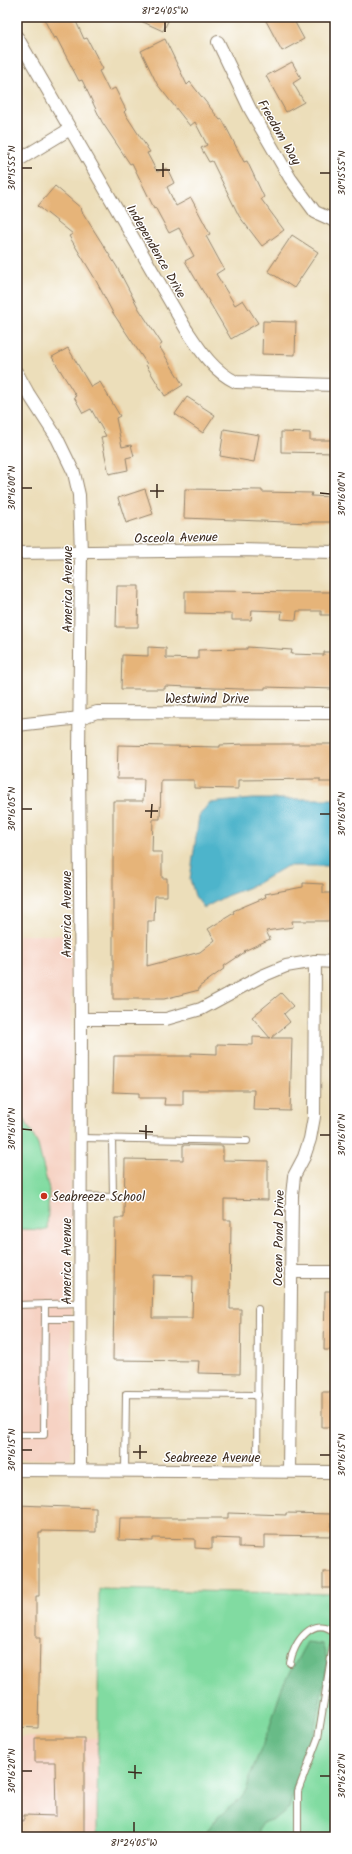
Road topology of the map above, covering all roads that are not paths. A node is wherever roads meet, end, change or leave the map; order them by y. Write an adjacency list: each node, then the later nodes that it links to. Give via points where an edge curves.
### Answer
1 (17, 37): 3 (street, Independence Drive)
2 (218, 42): 5 (street, Freedom Way, via 250,109 290,178 315,212)
3 (70, 129): 4 (street); 7 (street, Independence Drive, via 186,329 211,364 225,377 236,382)
4 (17, 161)
5 (335, 221)
6 (17, 373): 10 (street, America Avenue, via 57,438 74,473 79,495)
7 (335, 385)
8 (17, 552): 10 (street, Osceola Avenue)
9 (335, 552): 10 (street, Osceola Avenue, via 239,550)
10 (81, 553): 12 (street, America Avenue)
11 (335, 713): 12 (street, Westwind Drive, via 97,712)
12 (80, 718): 13 (street, Westwind Drive); 16 (street, America Avenue)
13 (17, 725)
14 (315, 961): 15 (street); 16 (street, via 286,966 200,1009 166,1019); 21 (street, Ocean Pond Drive, via 314,1117 306,1151 294,1176)
15 (335, 962)
16 (81, 1019): 17 (street, America Avenue)
17 (80, 1138): 18 (lane); 20 (street, America Avenue)
18 (112, 1138): 19 (lane); 20 (lane, via 113,1197)
19 (246, 1141)
20 (80, 1196): 23 (street, America Avenue)
21 (291, 1272): 22 (street); 35 (street, Ocean Pond Drive)
22 (335, 1272)
23 (80, 1303): 24 (lane); 28 (street, America Avenue)
24 (45, 1304): 25 (lane); 27 (lane)
25 (17, 1305)
26 (258, 1309): 29 (lane)
27 (45, 1319): 28 (lane); 30 (lane, via 44,1435)
28 (80, 1319): 32 (street, America Avenue)
29 (258, 1395): 33 (lane, via 126,1394); 34 (lane)
30 (17, 1435)
31 (17, 1470): 32 (street, Seabreeze Avenue)
32 (80, 1470): 33 (street, Seabreeze Avenue)
33 (125, 1470): 34 (street, Seabreeze Avenue)
34 (257, 1471): 35 (street, Seabreeze Avenue)
35 (290, 1471): 36 (street, Seabreeze Avenue)
36 (335, 1472)
37 (290, 1663): 38 (lane, via 296,1644 312,1629 320,1625 329,1627 335,1633 318,1738 298,1791)
38 (298, 1837)

